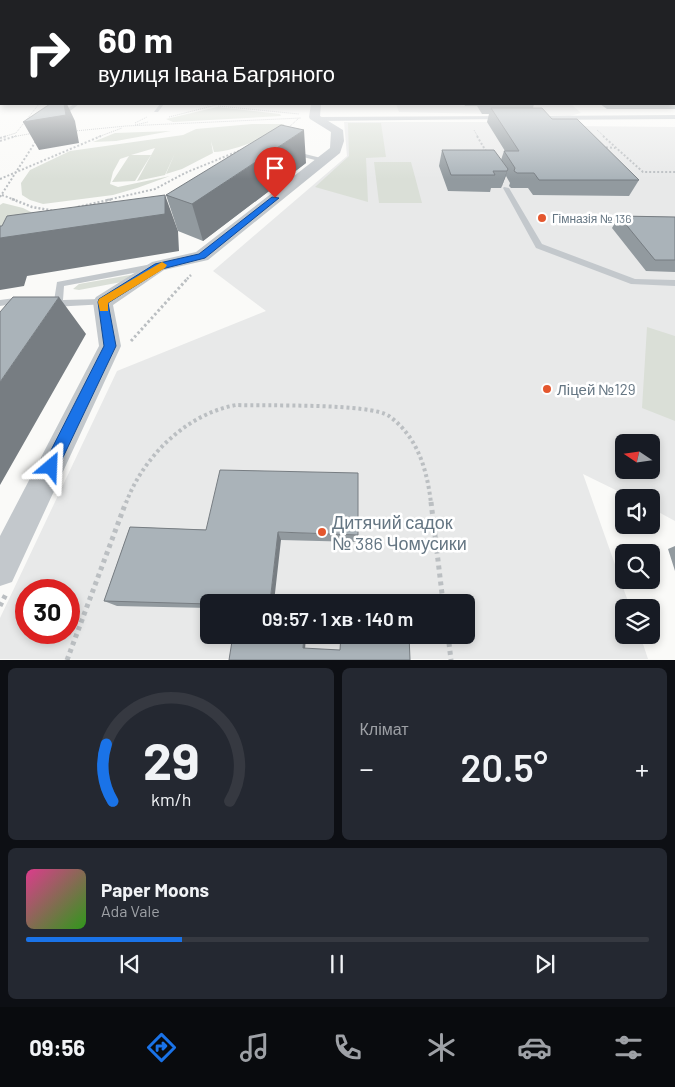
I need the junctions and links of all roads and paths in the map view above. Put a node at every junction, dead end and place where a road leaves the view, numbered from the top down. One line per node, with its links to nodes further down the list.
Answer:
1 (29, 117): 18 (path)
2 (49, 117): 17 (path)
3 (144, 117): 14 (path)
4 (281, 117): 14 (path)
5 (308, 117): 15 (path)
6 (314, 117): 24 (street)
7 (406, 117): 9 (lane)
8 (675, 117): 12 (lane)
9 (469, 118): 10 (lane); 23 (path)
10 (511, 118)
11 (530, 118): 12 (lane)
12 (583, 118): 20 (path)
13 (152, 121): 14 (path)
14 (126, 126): 16 (path); 26 (path)
15 (285, 131)
16 (68, 132)
17 (42, 133): 18 (path); 26 (path)
18 (0, 139)
19 (596, 141): 20 (path)
20 (616, 148): 25 (path)
21 (246, 149): 30 (path)
22 (285, 153): 24 (lane)
23 (487, 153)
24 (323, 160): 32 (street)
25 (675, 172)
26 (15, 173): 27 (path); 29 (path)
27 (0, 179)
28 (506, 188): 34 (lane)
29 (1, 196): 31 (path)
30 (75, 207)
31 (56, 211)
32 (158, 266): 35 (street); 37 (lane)
33 (194, 272): 38 (path)
34 (675, 284)
35 (103, 302): 37 (lane); 39 (street)
36 (0, 303): 37 (lane)
37 (58, 303)
38 (140, 331): 39 (path); 39 (path)
39 (118, 337): 40 (street)
40 (4, 579): 42 (path)
41 (443, 594): 44 (path)
42 (0, 606)
43 (449, 644): 45 (path)
44 (67, 660)
45 (451, 660)

